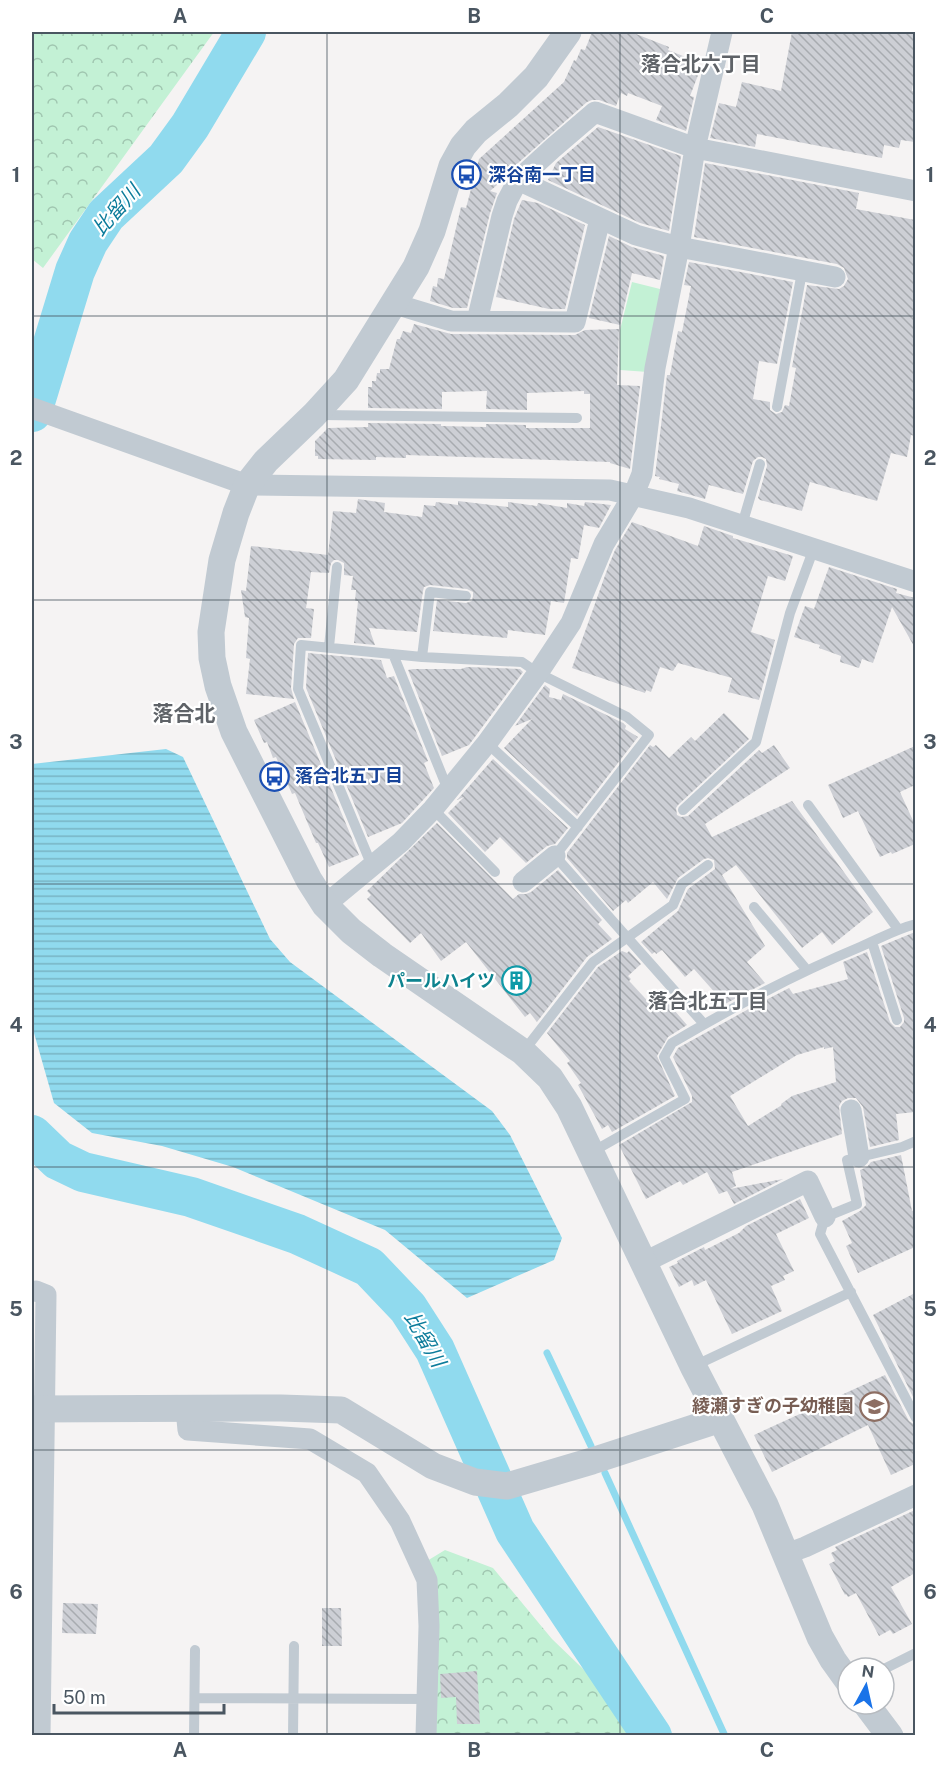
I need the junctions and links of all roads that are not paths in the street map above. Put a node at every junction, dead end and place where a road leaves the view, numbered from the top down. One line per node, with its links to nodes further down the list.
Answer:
1 (568, 32): 10 (street)
2 (722, 32): 3 (street)
3 (695, 148): 4 (street); 5 (street); 7 (street)
4 (518, 180): 6 (street); 11 (street)
5 (915, 191)
6 (600, 219): 7 (street); 11 (street)
7 (679, 247): 8 (street); 18 (street)
8 (802, 272): 9 (street); 12 (lane)
9 (835, 277)
10 (395, 304): 11 (street); 14 (street)
11 (477, 321)
12 (777, 407)
13 (36, 409): 17 (street)
14 (314, 415): 15 (lane); 17 (street)
15 (577, 418)
16 (760, 464): 19 (lane)
17 (247, 485): 18 (street); 39 (street)
18 (634, 494): 19 (street); 27 (street)
19 (742, 525): 20 (street)
20 (814, 548): 22 (street); 32 (lane)
21 (337, 567): 24 (lane)
22 (915, 582)
23 (466, 596): 26 (lane)
24 (329, 648): 25 (lane); 36 (lane)
25 (393, 654): 26 (lane); 29 (lane)
26 (422, 657): 27 (lane)
27 (538, 673): 28 (street); 33 (lane)
28 (488, 742): 29 (street); 33 (lane)
29 (448, 790): 31 (street)
30 (808, 806): 42 (lane)
31 (434, 809): 36 (street); 37 (lane)
32 (683, 810)
33 (578, 827): 34 (lane)
34 (555, 856): 38 (street); 43 (lane)
35 (708, 865): 43 (lane)
36 (372, 866): 39 (street)
37 (495, 872)
38 (524, 882)
39 (325, 904): 48 (street)
40 (754, 907): 45 (lane)
41 (915, 924): 42 (lane)
42 (898, 929): 44 (lane)
43 (627, 938): 47 (lane); 48 (lane)
44 (872, 942): 45 (lane); 46 (lane)
45 (806, 969): 47 (lane)
46 (897, 1020)
47 (704, 1024): 51 (lane)
48 (523, 1052): 51 (street)
49 (851, 1110): 52 (street)
50 (915, 1141): 52 (lane)
51 (592, 1153): 54 (street)
52 (859, 1157): 53 (lane)
53 (825, 1217): 54 (street); 56 (lane)
54 (643, 1263): 57 (street)
55 (34, 1290): 58 (street)
56 (851, 1292): 57 (lane); 60 (lane)
57 (693, 1366): 61 (street)
58 (38, 1409): 59 (street); 64 (street)
59 (186, 1409): 61 (street); 72 (street)
60 (915, 1418)
61 (721, 1419): 63 (street)
62 (915, 1494): 63 (street)
63 (786, 1554): 69 (street)
64 (36, 1610): 74 (street)
65 (294, 1646): 71 (lane)
66 (195, 1650): 70 (lane)
67 (915, 1653): 68 (lane)
68 (896, 1663)
69 (836, 1665)
70 (195, 1698): 71 (lane); 75 (lane)
71 (293, 1698): 72 (lane); 76 (lane)
72 (426, 1699): 77 (street)
73 (875, 1716): 78 (street)
74 (40, 1736)
75 (194, 1736)
76 (293, 1736)
77 (426, 1736)
78 (890, 1736)

